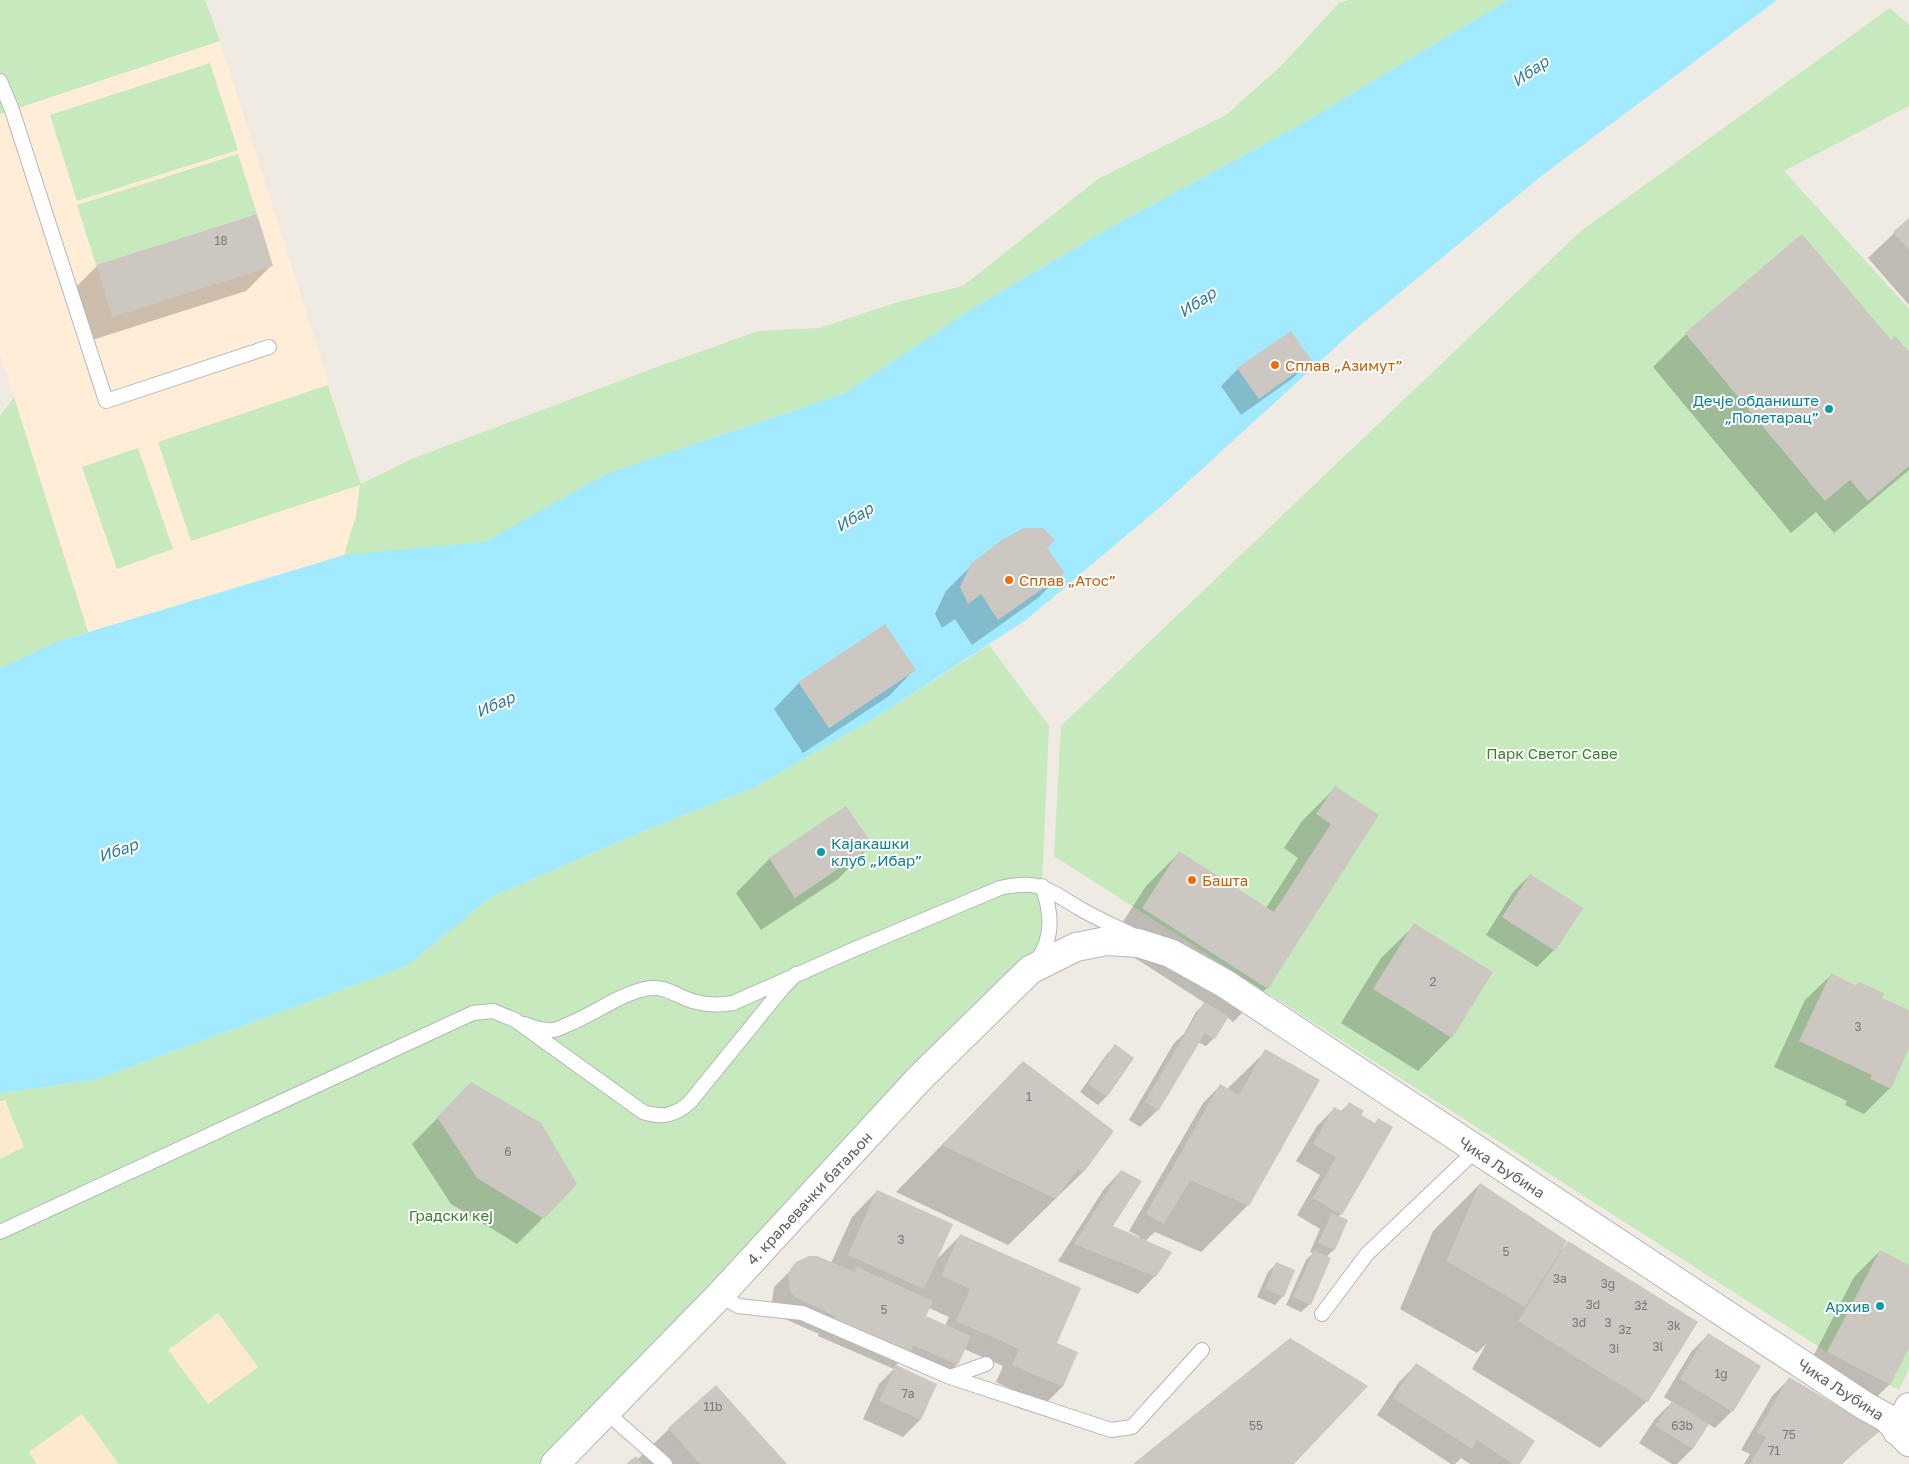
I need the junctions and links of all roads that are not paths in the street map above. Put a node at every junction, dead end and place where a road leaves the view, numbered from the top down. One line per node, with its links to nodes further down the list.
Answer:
1 (0, 81): 2 (lane)
2 (269, 347)
3 (1042, 886): 5 (lane); 6 (lane); 7 (lane)
4 (1076, 947): 5 (street, Чика Љубина); 6 (street, 4. краљевачки батаљон)
5 (1170, 953): 9 (street, Чика Љубина)
6 (1030, 970): 11 (street, 4. краљевачки батаљон)
7 (796, 974): 8 (lane); 8 (lane)
8 (515, 1020): 10 (lane)
9 (1476, 1150): 12 (lane); 17 (street, Чика Љубина)
10 (0, 1232)
11 (720, 1295): 15 (lane); 16 (street, 4. краљевачки батаљон)
12 (1322, 1314)
13 (1202, 1350): 15 (lane)
14 (986, 1364): 15 (lane)
15 (950, 1377)
16 (606, 1412): 19 (street, 4. краљевачки батаљон); 20 (lane)
17 (1905, 1426)
18 (1909, 1458): 21 (street)
19 (554, 1464)
20 (665, 1464)
21 (1902, 1464)

